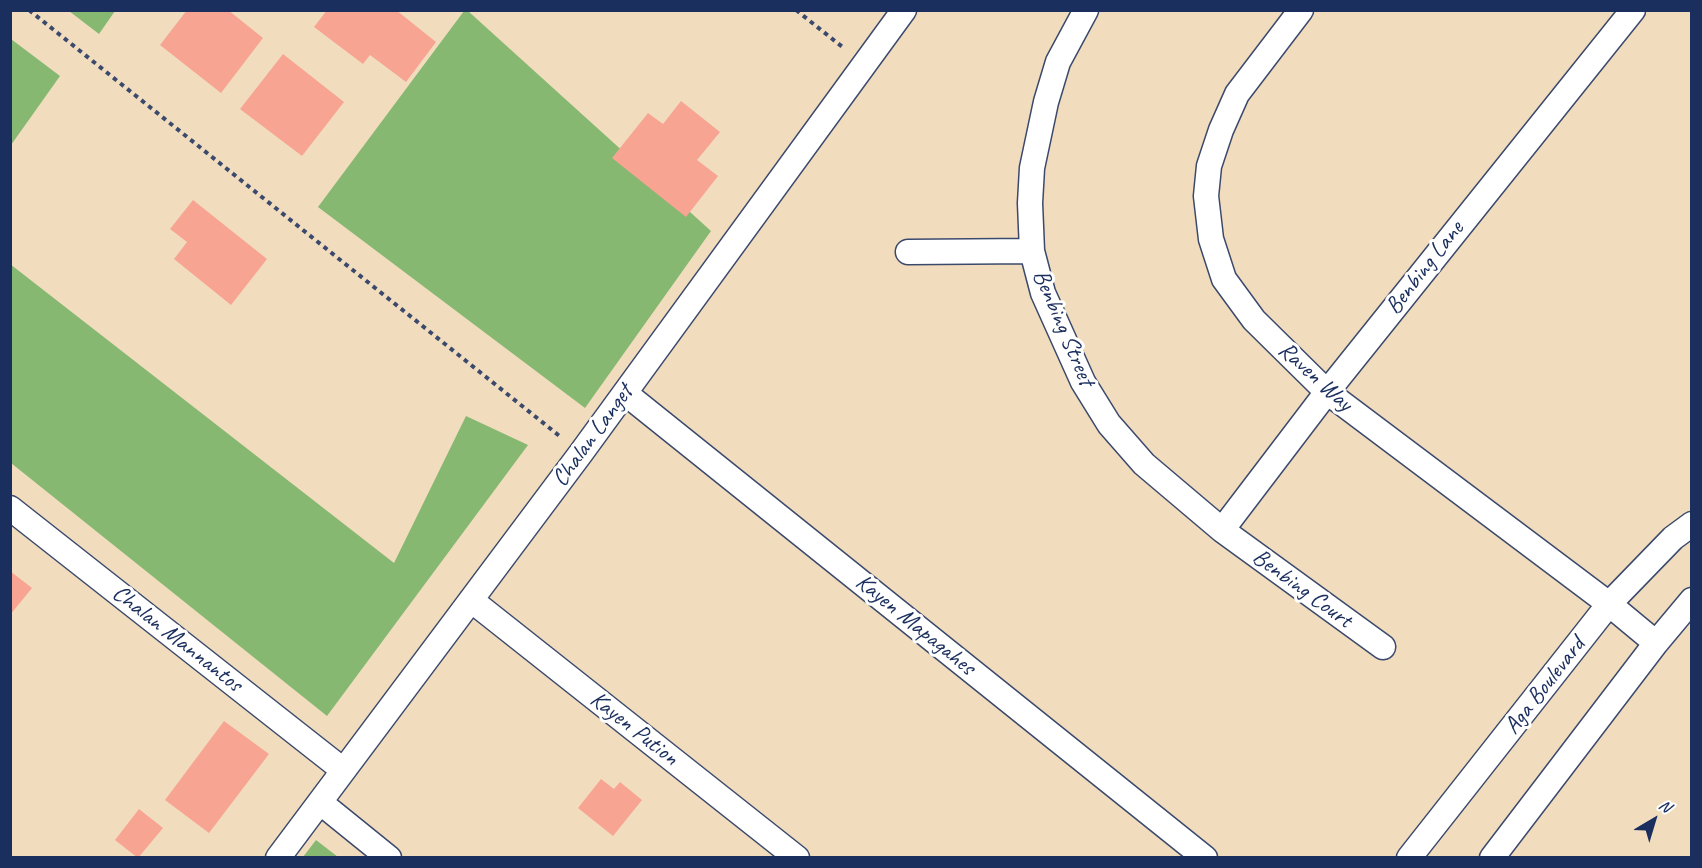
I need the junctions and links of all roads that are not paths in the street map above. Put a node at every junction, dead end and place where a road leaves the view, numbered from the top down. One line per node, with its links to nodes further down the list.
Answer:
1 (904, 10): 8 (street, Chalan Langet)
2 (1086, 10): 5 (street, Benbing Street)
3 (1301, 10): 7 (street, Raven Way)
4 (1633, 10): 7 (street, Benbing Lane)
5 (1032, 250): 6 (street); 11 (street, Benbing Street)
6 (908, 252)
7 (1327, 392): 11 (street, Benbing Lane); 14 (street, Raven Way)
8 (625, 393): 12 (street, Chalan Langet); 22 (street, Kayen Mapagahes)
9 (10, 508): 17 (street, Chalan Mannantos)
10 (1692, 524): 14 (street, Aga Boulevard)
11 (1222, 530): 16 (street, Benbing Court)
12 (471, 600): 17 (street, Chalan Langet); 21 (street, Kayen Pution)
13 (1692, 600): 15 (street)
14 (1609, 604): 15 (street, Raven Way); 23 (street, Aga Boulevard)
15 (1656, 643): 24 (street)
16 (1383, 647)
17 (344, 770): 18 (street, Chalan Langet)
18 (321, 803): 19 (street, Chalan Langet); 20 (street)
19 (278, 858)
20 (389, 858)
21 (797, 858)
22 (1205, 858)
23 (1409, 858)
24 (1492, 858)

